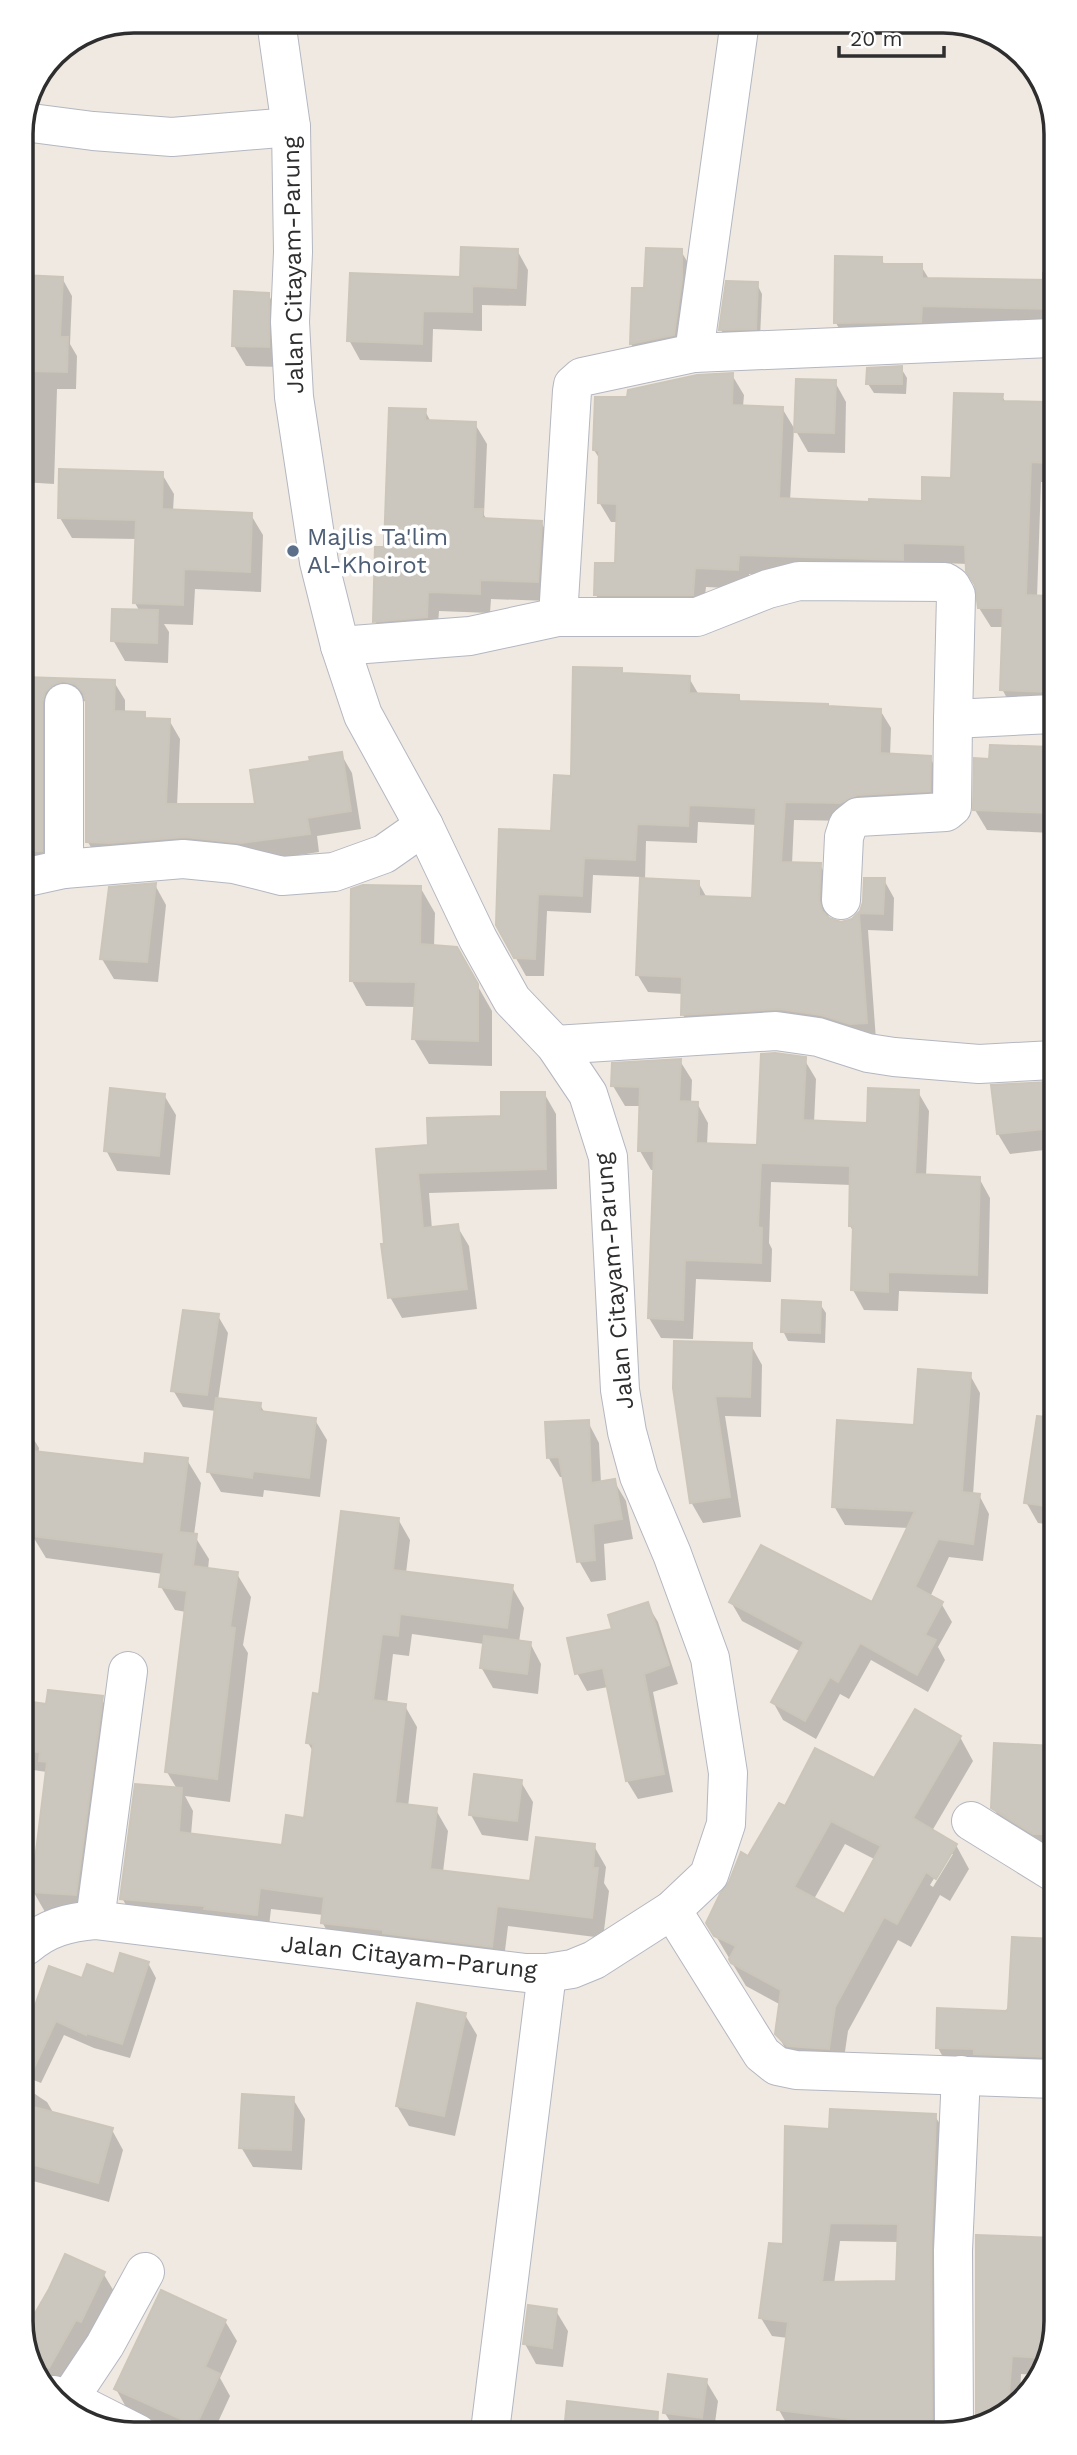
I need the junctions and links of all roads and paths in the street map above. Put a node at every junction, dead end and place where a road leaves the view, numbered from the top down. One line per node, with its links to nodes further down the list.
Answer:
1 (278, 33): 4 (street, Jalan Citayam-Parung)
2 (738, 33): 6 (street)
3 (34, 123): 4 (street)
4 (290, 127): 8 (street, Jalan Citayam-Parung)
5 (1044, 338): 6 (street)
6 (694, 353): 7 (street)
7 (558, 617): 8 (street); 11 (street)
8 (340, 646): 12 (street, Jalan Citayam-Parung)
9 (64, 703): 13 (street)
10 (1044, 714): 11 (street)
11 (953, 719): 15 (street)
12 (424, 827): 13 (street); 16 (street, Jalan Citayam-Parung)
13 (64, 869): 14 (street)
14 (33, 876)
15 (841, 900)
16 (555, 1045): 17 (street); 21 (street, Jalan Citayam-Parung)
17 (1044, 1060)
18 (128, 1671): 22 (street)
19 (971, 1821): 20 (street)
20 (1044, 1866)
21 (672, 1910): 24 (street, Jalan Citayam-Parung); 25 (street)
22 (95, 1920): 23 (street, Jalan Citayam-Parung); 24 (street, Jalan Citayam-Parung)
23 (33, 1938)
24 (547, 1973): 32 (street)
25 (961, 2076): 26 (street); 31 (street)
26 (1044, 2079)
27 (145, 2272): 28 (street)
28 (65, 2394)
29 (82, 2407): 30 (street)
30 (99, 2415)
31 (954, 2421)
32 (491, 2422)

